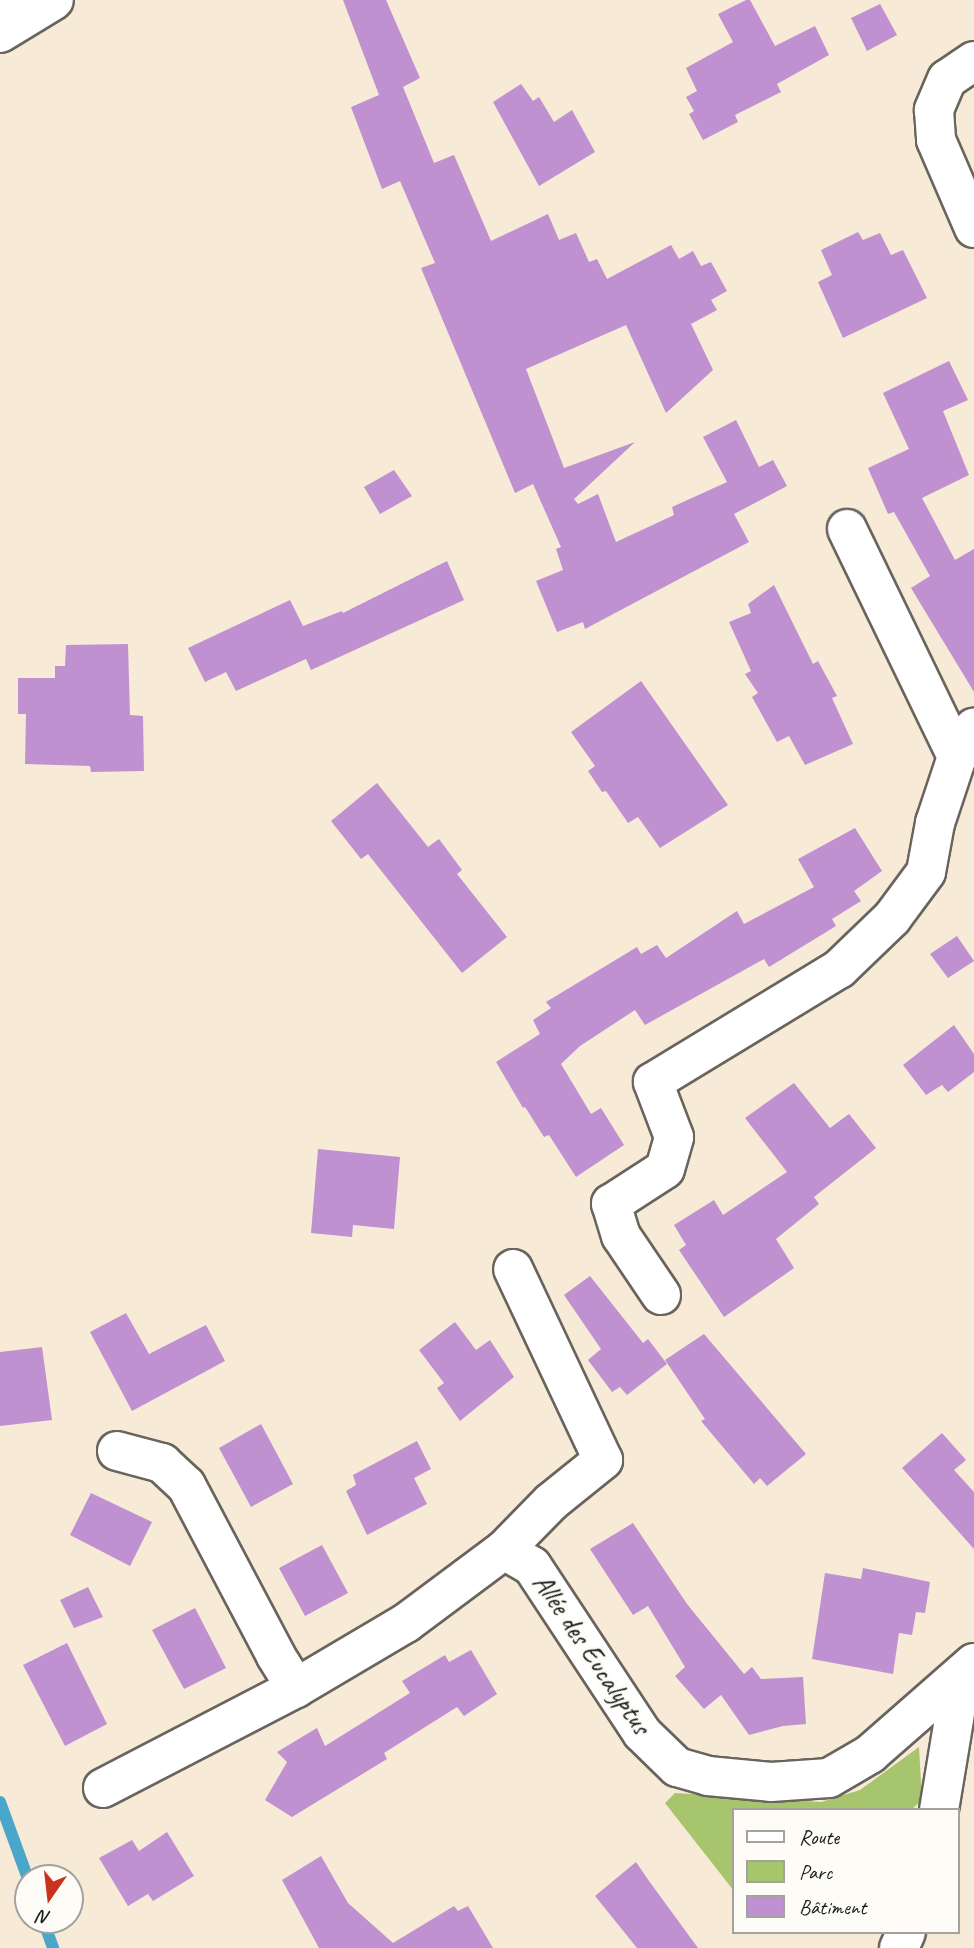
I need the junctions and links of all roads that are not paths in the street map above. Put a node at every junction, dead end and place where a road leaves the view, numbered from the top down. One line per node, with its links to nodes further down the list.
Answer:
1 (54, 0): 2 (street)
2 (0, 33)
3 (974, 61): 4 (street)
4 (974, 228)
5 (848, 529): 6 (street)
6 (966, 743): 8 (street)
7 (513, 1269): 10 (street)
8 (662, 1295)
9 (117, 1451): 12 (street)
10 (504, 1550): 11 (street, Allée des Eucalyptus); 12 (street)
11 (974, 1666): 14 (street)
12 (296, 1688): 13 (street)
13 (103, 1788)
14 (939, 1808)

